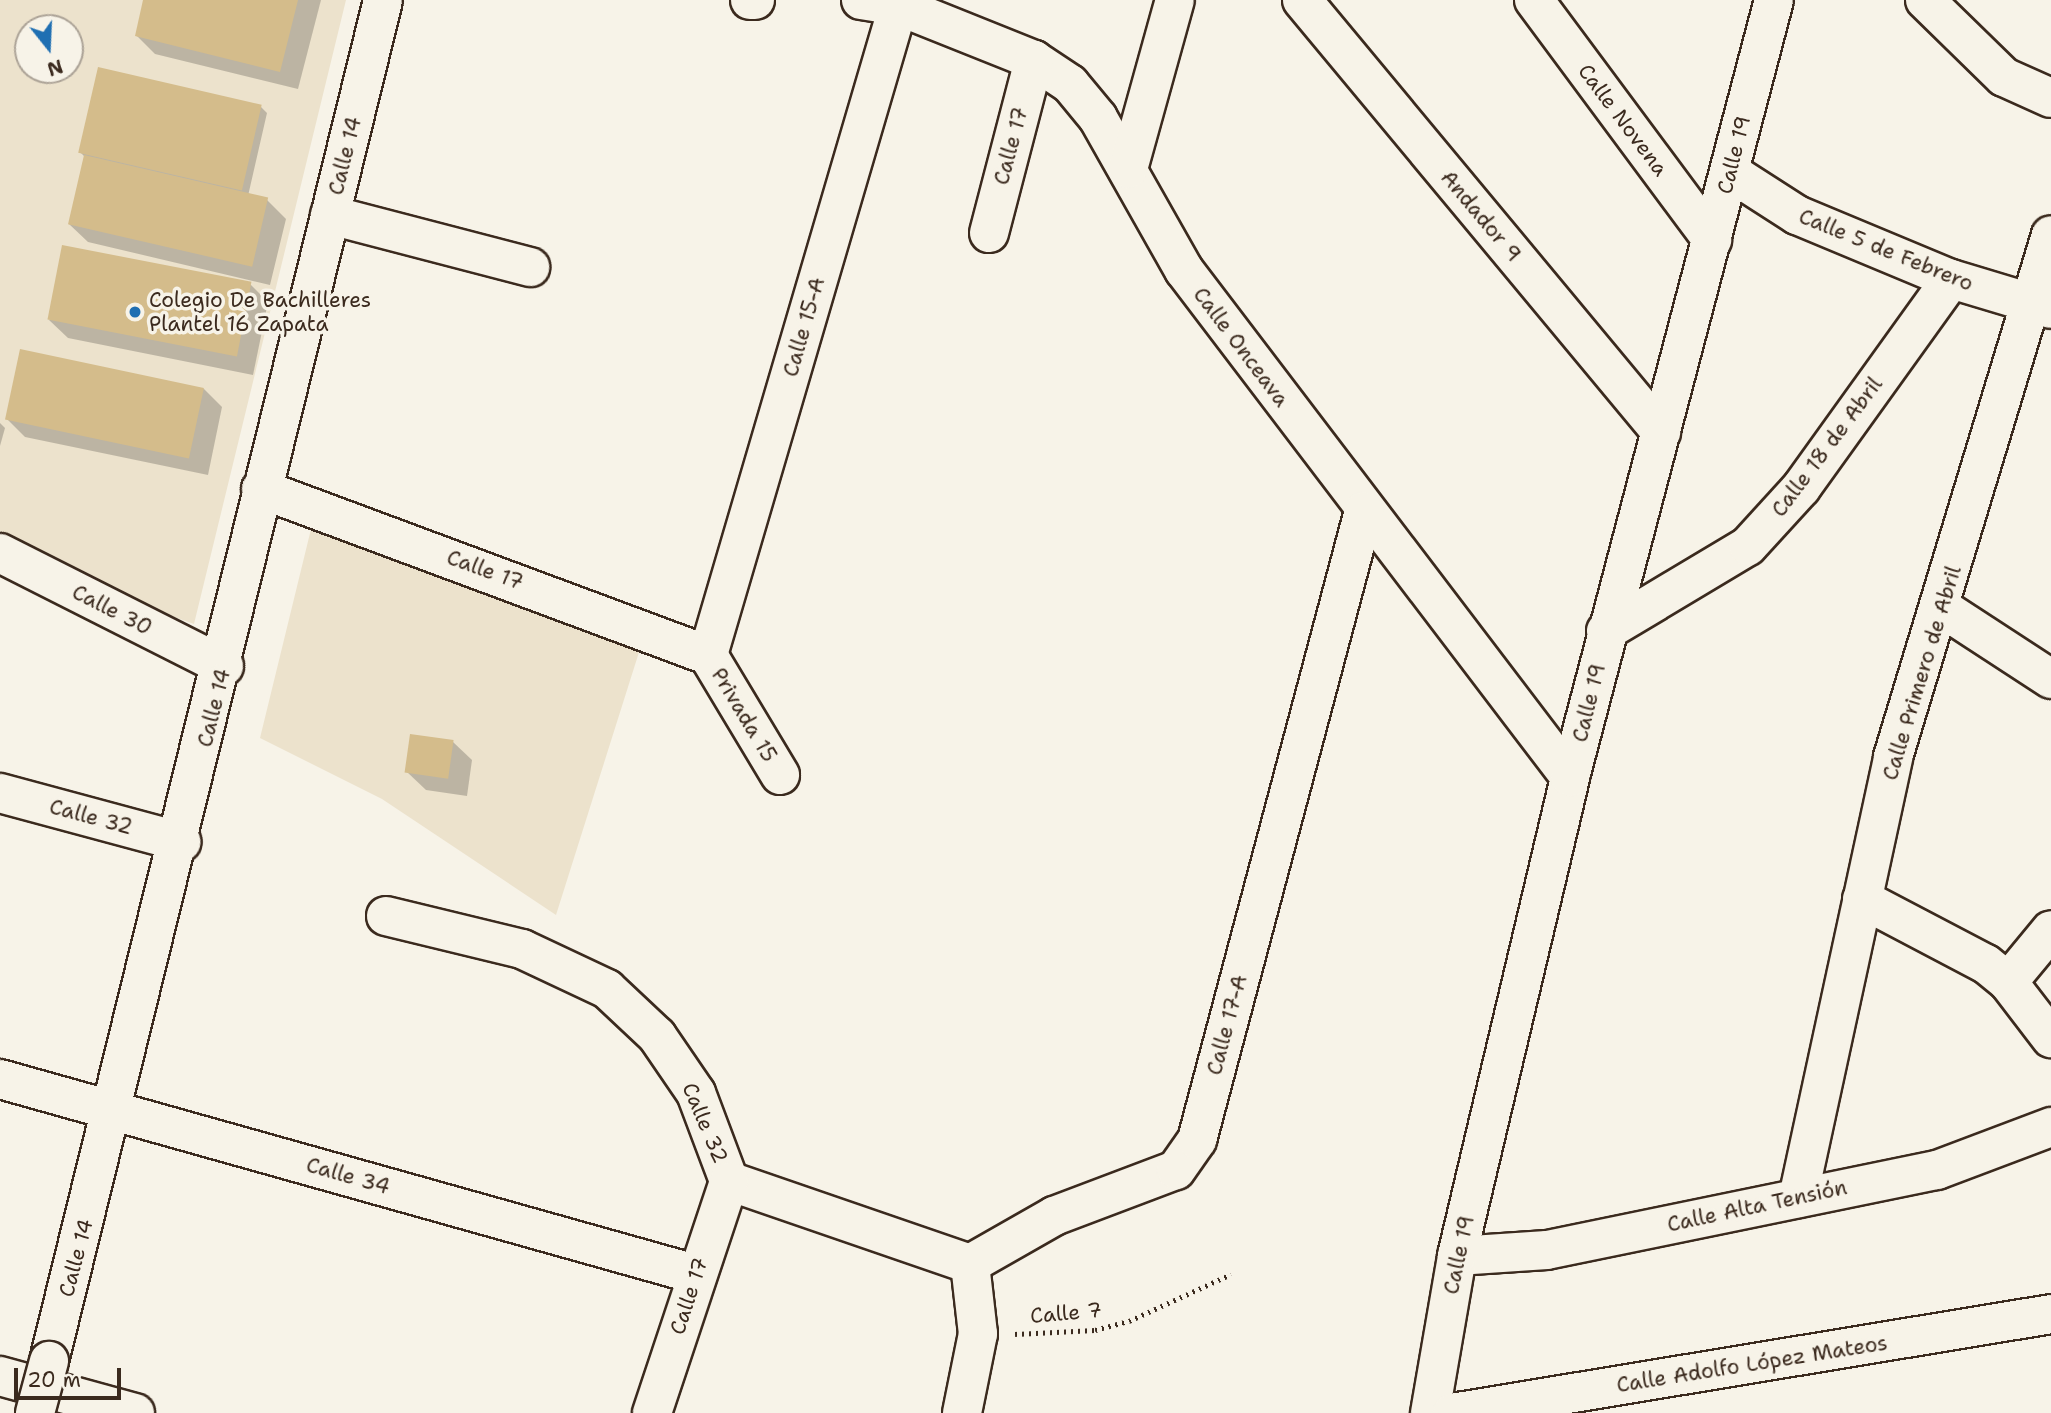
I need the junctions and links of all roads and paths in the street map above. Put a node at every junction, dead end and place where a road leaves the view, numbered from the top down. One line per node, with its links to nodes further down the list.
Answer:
1 (383, 0): 15 (street, Calle 14)
2 (750, 0): 3 (street)
3 (755, 0)
4 (862, 0): 10 (street, Calle Onceava)
5 (1175, 0): 13 (street)
6 (1302, 0): 22 (street, Andador 9)
7 (1534, 0): 18 (street, Calle Novena)
8 (1774, 0): 14 (street, Calle 19)
9 (1925, 0): 12 (street)
10 (900, 3): 11 (street, Calle Onceava); 28 (street, Calle 15-A)
11 (1034, 60): 13 (street, Calle Onceava); 16 (street, Calle 17)
12 (2051, 98)
13 (1128, 169): 24 (street, Calle Onceava)
14 (1730, 172): 18 (street, Calle 19); 20 (street, Calle 5 de Febrero)
15 (330, 215): 19 (street); 23 (street, Calle 14)
16 (989, 233)
17 (2051, 235): 21 (street, Calle Primero de Abril)
18 (1712, 240): 22 (street, Calle 19)
19 (530, 267)
20 (1951, 279): 21 (street, Calle 5 de Febrero); 27 (street, Calle 18 de Abril)
21 (2041, 307): 26 (street, Calle Primero de Abril)
22 (1661, 432): 27 (street, Calle 19)
23 (261, 489): 28 (street, Calle 17); 29 (street, Calle 14)
24 (1364, 511): 32 (street, Calle Onceava); 46 (street, Calle 17-A)
25 (0, 553): 29 (street, Calle 30)
26 (1942, 608): 30 (street); 35 (street, Calle Primero de Abril)
27 (1606, 631): 32 (street, Calle 19)
28 (708, 655): 31 (street, Privada 15)
29 (224, 666): 34 (street, Calle 14)
30 (2051, 679)
31 (780, 775)
32 (1570, 777): 45 (street, Calle 19)
33 (0, 793): 34 (street, Calle 32)
34 (181, 842): 41 (street, Calle 14)
35 (1862, 899): 38 (street); 44 (street, Calle Primero de Abril)
36 (386, 916): 43 (street, Calle 32)
37 (2051, 930): 38 (street)
38 (2008, 982): 39 (street)
39 (2051, 1038)
40 (0, 1079): 41 (street, Calle 34)
41 (115, 1110): 47 (street, Calle 34); 52 (street, Calle 14, bridge)
42 (2051, 1127): 44 (street, Calle Alta Tensión)
43 (729, 1181): 46 (street, Calle 32); 47 (street, Calle 17)
44 (1798, 1198): 45 (street, Calle Alta Tensión)
45 (1457, 1256): 56 (street, Calle 19)
46 (970, 1264): 50 (street)
47 (695, 1274): 54 (street, Calle 17)
48 (1231, 1275): 50 (path, Calle 7)
49 (2051, 1314): 57 (street, Calle Adolfo López Mateos)
50 (978, 1334): 55 (street)
51 (0, 1376): 53 (street)
52 (34, 1413)
53 (135, 1413)
54 (652, 1413)
55 (962, 1413)
56 (1430, 1413)
57 (1452, 1413)

